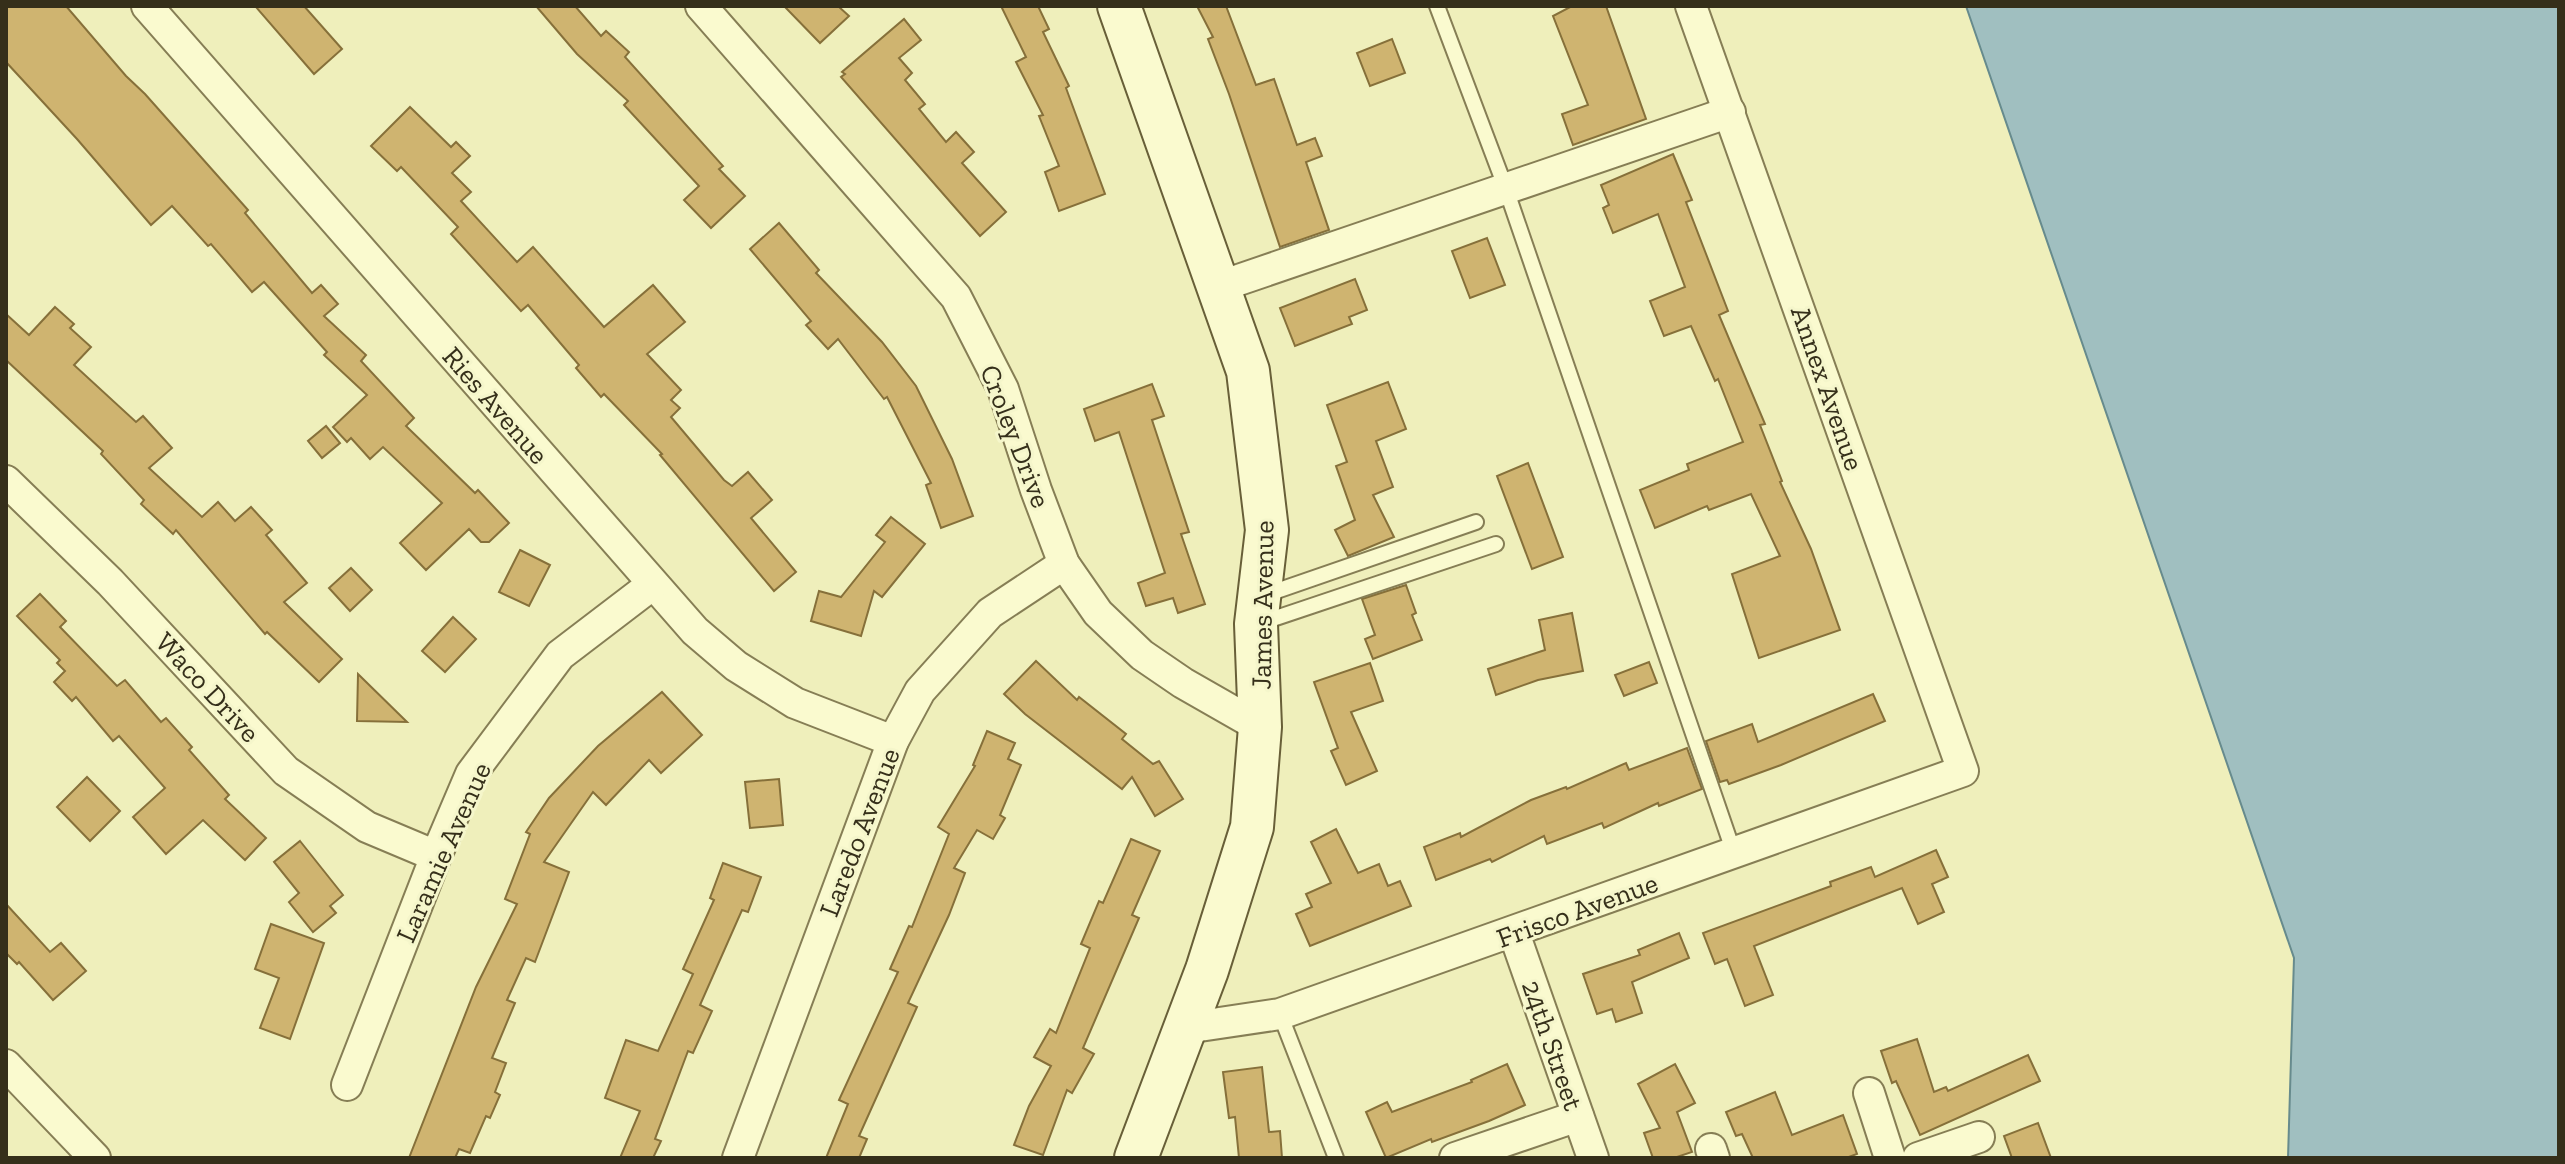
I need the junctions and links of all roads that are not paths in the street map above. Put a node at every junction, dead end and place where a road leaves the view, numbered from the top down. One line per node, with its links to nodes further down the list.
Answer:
1 (147, 6): 13 (street, Ries Avenue)
2 (701, 6): 12 (street, Croley Drive)
3 (1119, 6): 8 (street, James Avenue)
4 (1437, 6): 7 (lane)
5 (1691, 6): 6 (street, Annex Avenue)
6 (1730, 112): 7 (street); 17 (street, Annex Avenue)
7 (1506, 189): 8 (street); 18 (lane)
8 (1218, 287): 14 (street, James Avenue)
9 (6, 481): 19 (street, Waco Drive)
10 (1476, 522): 14 (lane)
11 (1496, 544): 14 (lane)
12 (1064, 564): 15 (street, Croley Drive); 16 (street, Laredo Avenue)
13 (653, 584): 16 (street, Ries Avenue); 19 (street, Laramie Avenue)
14 (1258, 610): 15 (street, James Avenue)
15 (1260, 727): 22 (street, James Avenue)
16 (893, 741): 29 (street, Laredo Avenue)
17 (1963, 771): 18 (street, Frisco Avenue)
18 (1734, 853): 20 (street, Frisco Avenue)
19 (436, 856): 24 (street, Laramie Avenue)
20 (1514, 933): 21 (street, Frisco Avenue); 26 (street, 24th Street)
21 (1280, 1014): 22 (street, Frisco Avenue); 31 (lane)
22 (1186, 1028): 30 (street, James Avenue)
23 (6, 1065): 28 (street)
24 (347, 1085)
25 (1869, 1093): 34 (street)
26 (1578, 1116): 32 (street); 33 (street, 24th Street)
27 (1979, 1137): 35 (street)
28 (95, 1158)
29 (738, 1158)
30 (1136, 1158)
31 (1336, 1158)
32 (1455, 1158)
33 (1593, 1158)
34 (1890, 1158)
35 (1918, 1158)

